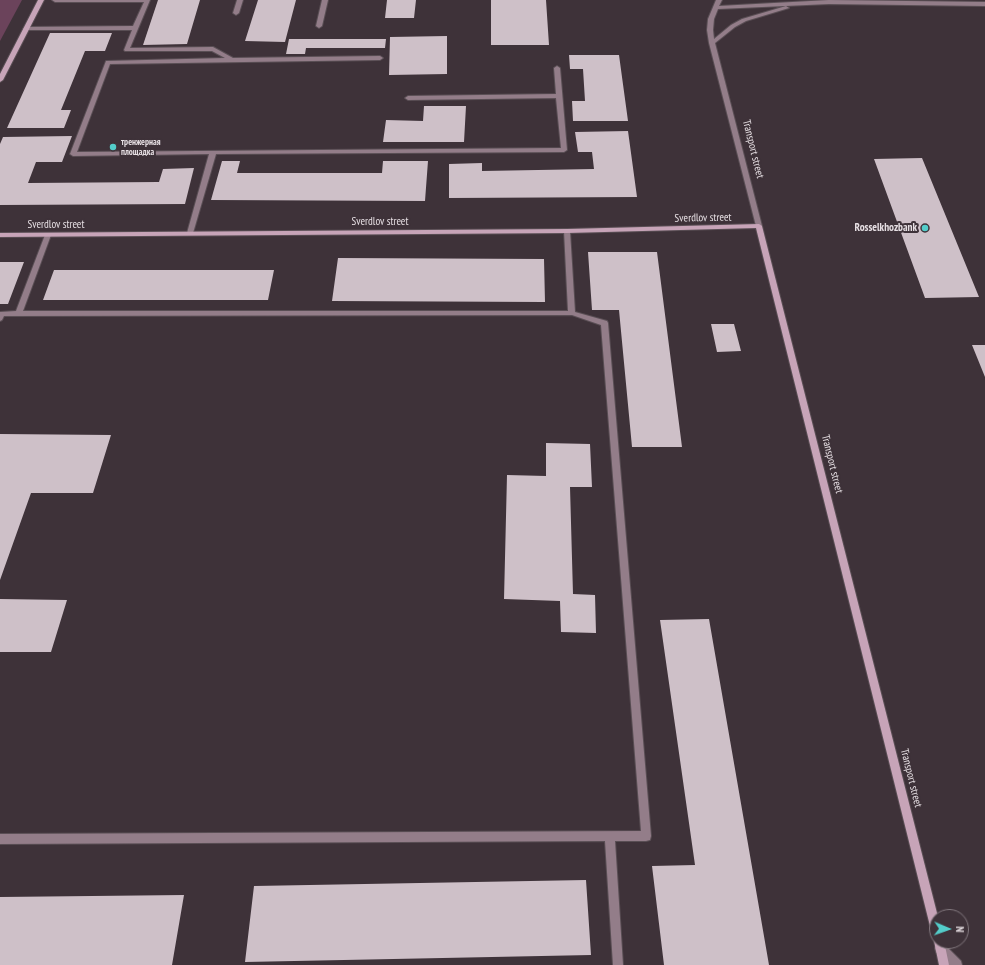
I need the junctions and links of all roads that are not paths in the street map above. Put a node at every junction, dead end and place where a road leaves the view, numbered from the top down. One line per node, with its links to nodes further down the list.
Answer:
1 (41, 0): 13 (street)
2 (55, 0): 3 (street)
3 (147, 0): 12 (street)
4 (240, 0): 10 (street)
5 (325, 0): 11 (street)
6 (719, 0): 9 (street, Transport street)
7 (815, 1): 8 (street); 9 (street); 14 (street)
8 (985, 4)
9 (715, 8): 14 (street, Transport street)
10 (236, 13)
11 (319, 26)
12 (135, 28): 13 (street); 16 (street)
13 (26, 29): 18 (street)
14 (712, 43): 22 (street, Transport street)
15 (380, 58): 16 (street)
16 (232, 60): 21 (street)
17 (557, 68): 19 (street)
18 (0, 80)
19 (559, 96): 20 (street); 21 (street)
20 (408, 98)
21 (213, 152): 24 (street)
22 (759, 226): 23 (street, Sverdlov street); 32 (street, Transport street)
23 (567, 231): 24 (street, Sverdlov street); 27 (street)
24 (190, 233): 26 (street, Sverdlov street)
25 (0, 235): 26 (street, Sverdlov street)
26 (48, 235): 28 (street)
27 (572, 313): 28 (street); 30 (street)
28 (19, 314): 29 (street)
29 (0, 318)
30 (610, 836): 31 (street); 35 (street)
31 (0, 839)
32 (931, 909)
33 (941, 949): 36 (street)
34 (943, 949): 37 (street)
35 (618, 965)
36 (944, 965)
37 (957, 965)

